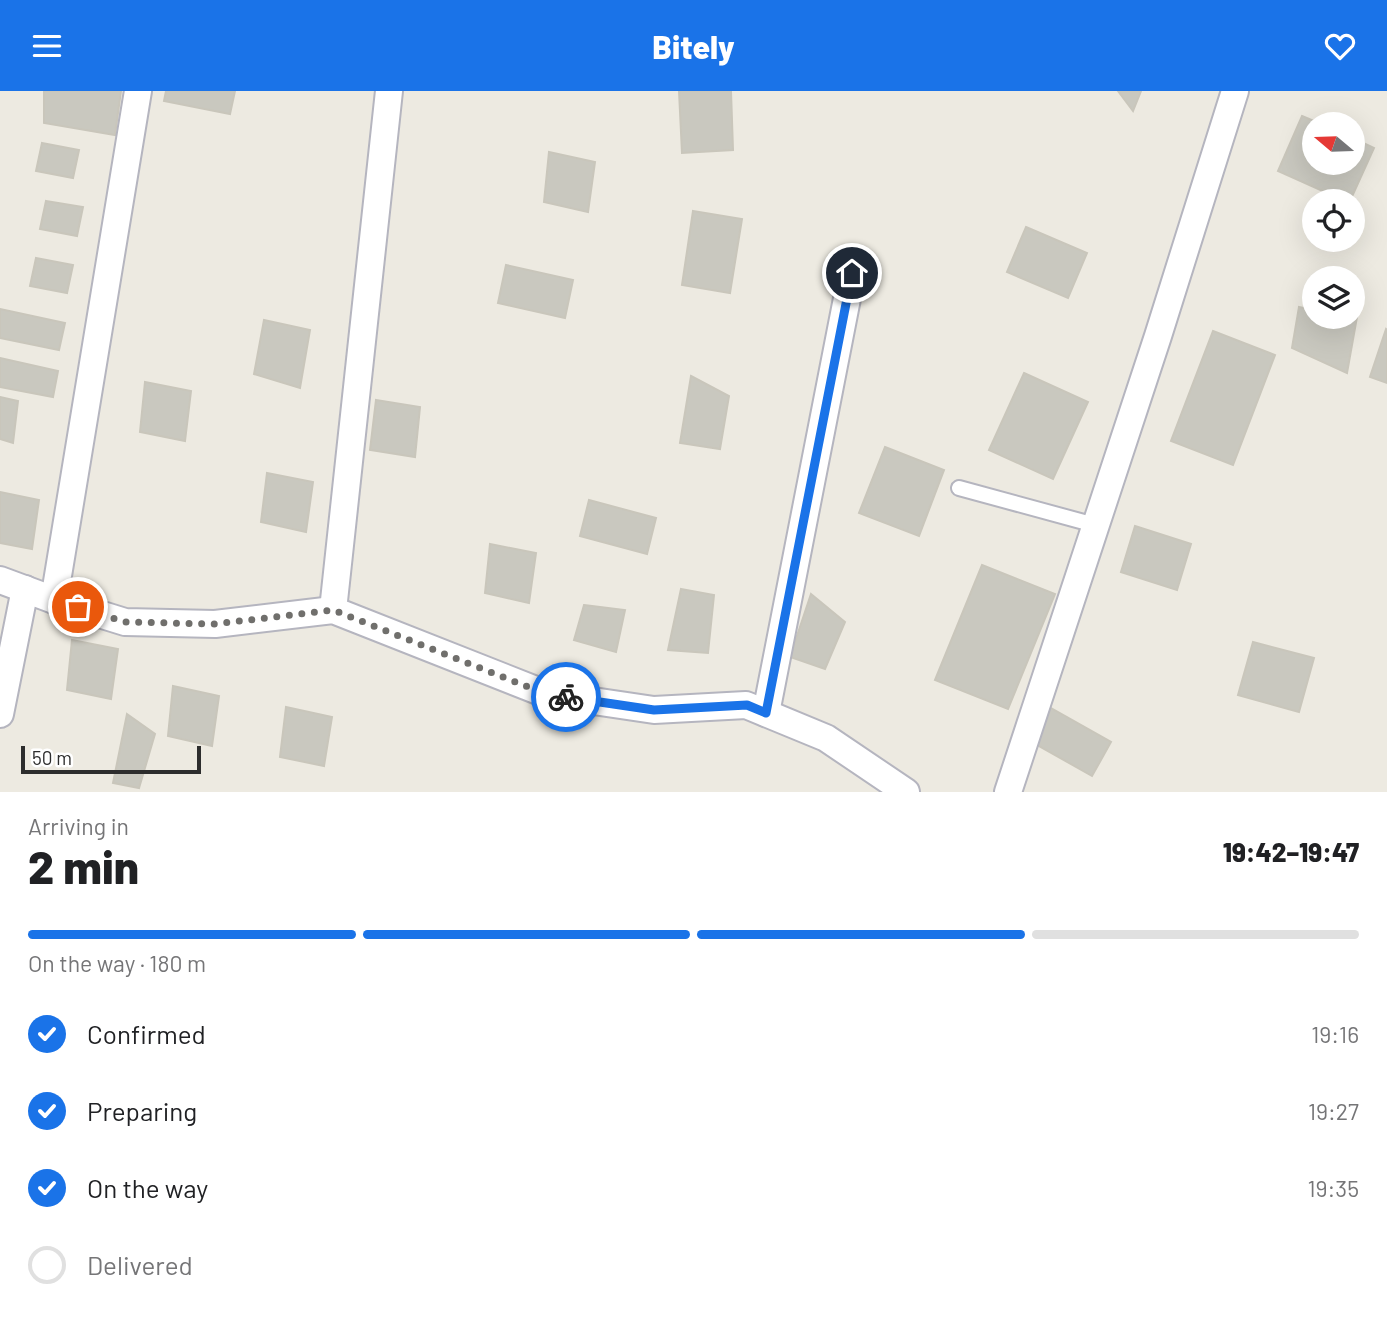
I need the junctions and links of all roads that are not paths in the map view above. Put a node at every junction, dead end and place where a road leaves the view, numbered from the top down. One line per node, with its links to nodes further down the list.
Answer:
1 (138, 91): 9 (street)
2 (389, 91): 10 (street)
3 (1235, 91): 6 (street)
4 (852, 273): 11 (street)
5 (959, 488): 6 (lane)
6 (1095, 526): 14 (street)
7 (0, 580): 8 (street)
8 (25, 589): 9 (street); 12 (street)
9 (54, 600): 10 (street)
10 (333, 610): 11 (street)
11 (766, 713): 13 (street)
12 (0, 714)
13 (906, 792)
14 (1008, 792)

